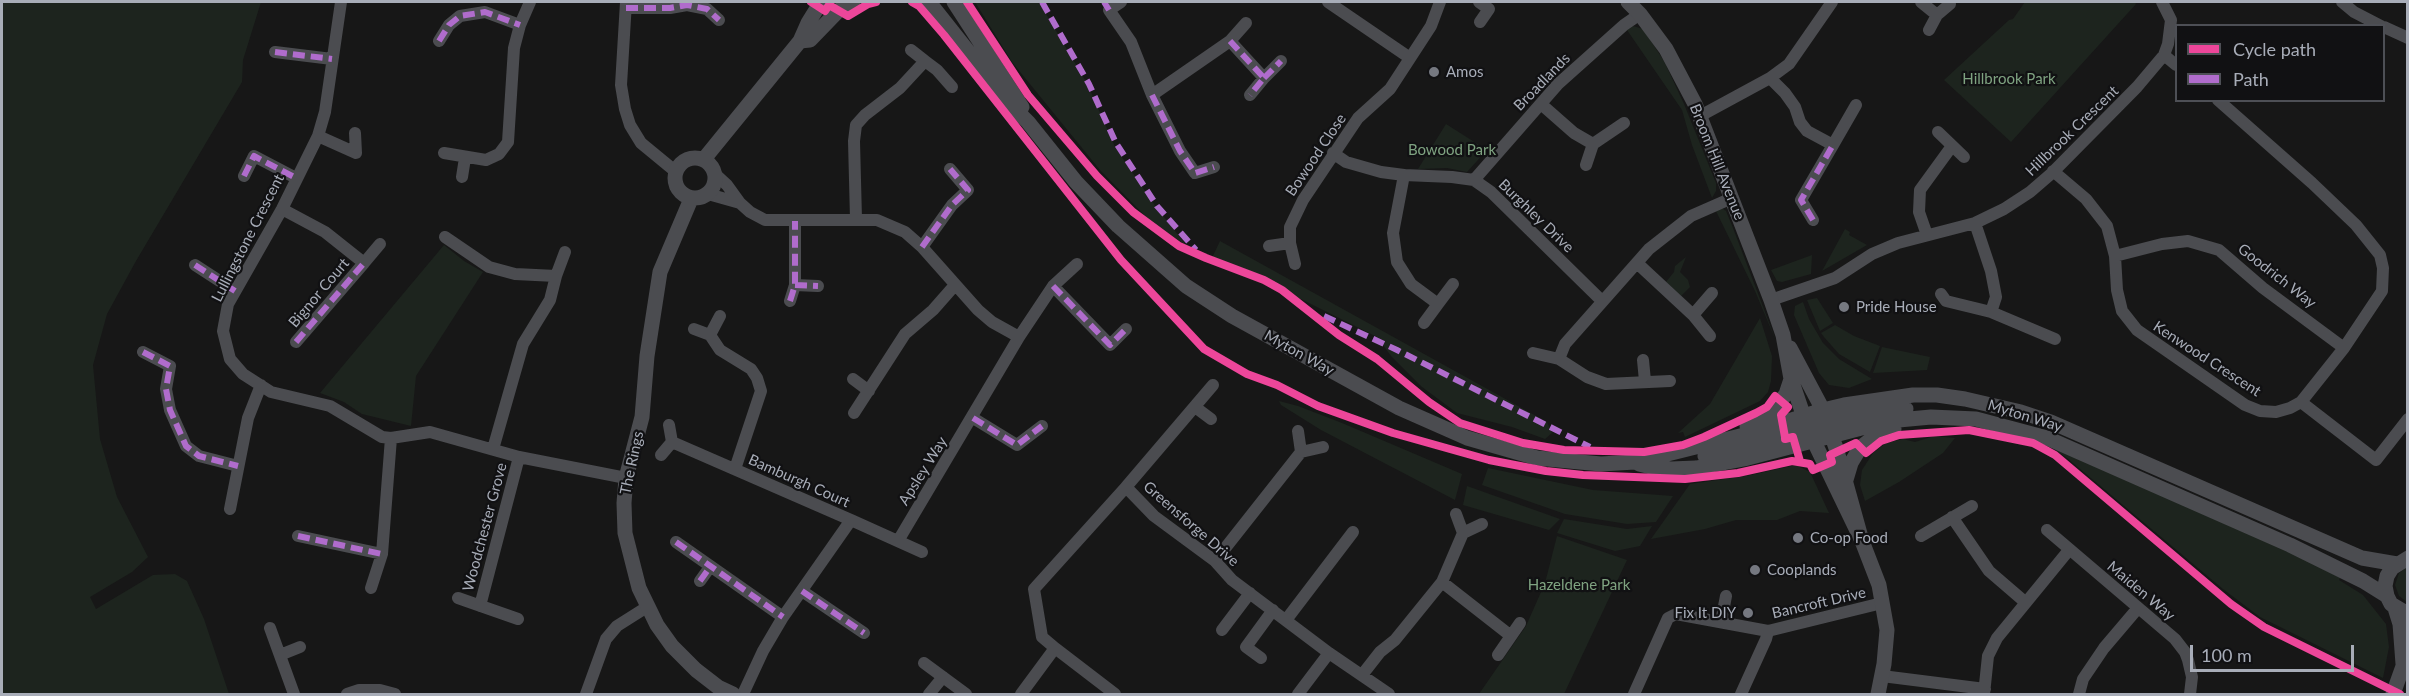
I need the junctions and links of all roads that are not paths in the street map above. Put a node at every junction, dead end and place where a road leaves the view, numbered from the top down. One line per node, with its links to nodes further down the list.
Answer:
1 (341, 2): 36 (street, Lullingstone Crescent)
2 (530, 2): 25 (street)
3 (821, 2): 30 (street)
4 (929, 2): 49 (street, Myton Way)
5 (954, 2): 49 (street, Myton Way)
6 (1121, 2): 18 (street)
7 (1328, 2): 35 (street)
8 (1440, 2): 35 (street, Bowood Close)
9 (1628, 2): 19 (street, Broom Hill Avenue)
10 (1921, 2): 20 (street)
11 (2162, 2): 34 (street, Hillbrook Crescent)
12 (2342, 2): 24 (street)
13 (846, 4): 30 (street)
14 (1488, 4): 23 (street)
15 (1826, 4): 41 (street)
16 (1950, 4): 20 (street)
17 (626, 5): 21 (street); 67 (street)
18 (1106, 6): 43 (street)
19 (1640, 14): 46 (street, Broadlands); 48 (street, Broom Hill Avenue)
20 (1937, 15): 27 (street)
21 (719, 20)
22 (1246, 22): 31 (street)
23 (1479, 22)
24 (2378, 24)
25 (520, 25): 29 (street); 61 (street)
26 (2385, 27): 28 (street)
27 (1929, 30)
28 (2408, 38)
29 (439, 41)
30 (800, 41): 62 (street)
31 (1230, 41): 40 (street); 43 (street)
32 (275, 51): 36 (street)
33 (911, 51): 37 (street)
34 (2163, 55): 39 (street); 68 (street, Hillbrook Crescent)
35 (1410, 57): 59 (street, Bowood Close)
36 (332, 59): 53 (street, Lullingstone Crescent)
37 (925, 61): 42 (street); 80 (street)
38 (1281, 61): 40 (street)
39 (2175, 64)
40 (1264, 78): 44 (street)
41 (1770, 78): 48 (street); 55 (street)
42 (952, 87)
43 (1152, 95): 64 (street)
44 (1250, 95)
45 (2220, 102): 124 (street)
46 (1541, 104): 54 (street); 74 (street, Broadlands)
47 (1857, 105): 55 (street)
48 (1700, 116): 76 (street, Broom Hill Avenue)
49 (1028, 122): 156 (street, Myton Way)
50 (1624, 123): 54 (street)
51 (1938, 132): 56 (street)
52 (355, 134): 57 (street)
53 (318, 136): 57 (street); 73 (street, Lullingstone Crescent)
54 (1593, 144): 63 (street)
55 (1833, 145): 81 (street)
56 (1952, 146): 60 (street); 84 (street)
57 (356, 153): 65 (street)
58 (444, 153): 61 (street)
59 (1333, 153): 71 (street, Burghley Drive); 87 (street, Bowood Close)
60 (1964, 157)
61 (465, 158): 72 (street)
62 (704, 159): 67 (street); 69 (street)
63 (1586, 165)
64 (1214, 167)
65 (356, 168)
66 (950, 169): 90 (street)
67 (675, 171): 77 (street)
68 (2054, 171): 83 (street, Hillbrook Crescent); 93 (street, Kenwood Crescent)
69 (715, 174): 75 (street); 78 (street)
70 (244, 176): 73 (street)
71 (1404, 176): 74 (street, Burghley Drive); 111 (street)
72 (462, 177)
73 (296, 178): 79 (street, Lullingstone Crescent)
74 (1474, 180): 110 (street, Burghley Drive)
75 (708, 194): 77 (street); 78 (street)
76 (1732, 198): 94 (street); 108 (street, Broom Hill Avenue)
77 (691, 199): 159 (street, The Rings)
78 (740, 203): 82 (street)
79 (282, 209): 95 (street, Bignor Court); 105 (street, Lullingstone Crescent)
80 (856, 219): 82 (street); 90 (street)
81 (1813, 220)
82 (795, 221): 101 (street)
83 (1975, 223): 84 (street, Hillbrook Crescent); 112 (street)
84 (1928, 235): 108 (street, Hillbrook Crescent)
85 (445, 237): 91 (street)
86 (469, 237): 91 (street)
87 (1290, 243): 89 (street); 97 (street, Bowood Close)
88 (380, 244): 95 (street, Bignor Court)
89 (1269, 246)
90 (922, 247): 102 (street)
91 (460, 249): 99 (street)
92 (565, 252): 99 (street)
93 (2115, 256): 124 (street, Goodrich Way); 136 (street, Kenwood Crescent)
94 (1637, 262): 110 (street); 114 (street)
95 (364, 263): 123 (street, Bignor Court)
96 (1077, 264): 103 (street, Apsley Way)
97 (1295, 264)
98 (195, 265): 105 (street)
99 (556, 276): 151 (street)
100 (1453, 284): 111 (street)
101 (795, 285): 104 (street); 109 (street)
102 (955, 285): 121 (street); 135 (street)
103 (1053, 285): 117 (street); 121 (street, Apsley Way)
104 (818, 286)
105 (235, 291): 133 (street, Lullingstone Crescent)
106 (1712, 293): 114 (street)
107 (1941, 294): 112 (street)
108 (1772, 300): 119 (street, Broom Hill Avenue)
109 (790, 301)
110 (1602, 301): 127 (street)
111 (1438, 304): 115 (street)
112 (1991, 312): 122 (street)
113 (720, 315): 118 (street)
114 (1693, 315): 120 (street)
115 (1424, 323)
116 (694, 329): 118 (street, Bamburgh Court)
117 (1126, 329)
118 (710, 335): 158 (street, Bamburgh Court)
119 (1783, 335): 130 (street, Broom Hill Avenue); 145 (street, Broom Hill Avenue)
120 (1710, 336)
121 (1019, 337): 140 (street, Apsley Way)
122 (2055, 339)
123 (296, 342)
124 (2344, 348): 136 (street)
125 (143, 352): 157 (street)
126 (1533, 353): 127 (street)
127 (1559, 359): 131 (street)
128 (1643, 360): 131 (street)
129 (853, 379): 135 (street)
130 (1791, 379): 145 (street, Broom Hill Avenue); 149 (street)
131 (1645, 381): 132 (street)
132 (1670, 381)
133 (261, 385): 147 (street, Lullingstone Crescent); 157 (street)
134 (1213, 386): 137 (street)
135 (869, 391): 138 (street)
136 (2301, 402): 142 (street)
137 (1195, 406): 141 (street); 161 (street)
138 (855, 413)
139 (1947, 417): 145 (street, Myton Way); 160 (street); 192 (street, Myton Way)
140 (974, 418): 144 (street); 173 (street, Apsley Way)
141 (1211, 419)
142 (2408, 419)
143 (669, 425): 148 (street)
144 (1042, 426)
145 (1817, 427): 149 (street, Myton Way); 155 (street); 156 (street, Myton Way); 160 (street); 175 (street); 179 (street, Myton Way)
146 (1298, 431): 152 (street)
147 (391, 438): 151 (street, Lullingstone Crescent); 178 (street)
148 (672, 442): 153 (street); 158 (street, Bamburgh Court)
149 (1704, 446): 155 (street, Myton Way)
150 (1323, 447): 152 (street)
151 (494, 449): 154 (street, Lullingstone Crescent)
152 (1301, 452): 180 (street)
153 (661, 455)
154 (519, 457): 159 (street, Lullingstone Crescent); 191 (street, Woodchester Grove)
155 (1662, 457): 156 (street, Myton Way)
156 (1635, 462)
157 (238, 466): 163 (street)
158 (735, 469): 166 (street, Bamburgh Court)
159 (626, 478): 193 (street, The Rings)
160 (1845, 483): 175 (street)
161 (1126, 487): 180 (street, Greensforge Drive); 207 (street, Greensforge Drive)
162 (1972, 506): 165 (street)
163 (230, 509)
164 (1456, 514): 170 (street)
165 (1952, 518): 172 (street); 189 (street)
166 (851, 520): 173 (street); 185 (street)
167 (1482, 524): 170 (street)
168 (2047, 530): 176 (street, Maiden Way)
169 (1353, 532): 198 (street)
170 (1464, 533): 183 (street)
171 (298, 536): 178 (street)
172 (1921, 536)
173 (898, 541): 177 (street)
174 (676, 542): 181 (street)
175 (1862, 542): 190 (street)
176 (2069, 550): 189 (street); 194 (street, Maiden Way)
177 (922, 552)
178 (382, 554): 184 (street)
179 (2403, 558): 192 (street)
180 (1215, 561): 186 (street, Greensforge Drive)
181 (710, 567): 182 (street); 196 (street)
182 (700, 581)
183 (1442, 582): 205 (street); 214 (street)
184 (371, 588)
185 (802, 591): 196 (street); 204 (street)
186 (1250, 593): 195 (street, Greensforge Drive); 202 (street)
187 (1726, 596): 199 (street)
188 (458, 598): 191 (street, Woodchester Grove)
189 (2025, 602): 217 (street)
190 (1882, 603): 203 (street, Bancroft Drive); 215 (street)
191 (480, 606): 197 (street, Woodchester Grove)
192 (2396, 606): 212 (street)
193 (647, 607): 221 (street); 222 (street, The Rings)
194 (2138, 608): 233 (street); 234 (street, Maiden Way)
195 (1273, 610): 198 (street, Greensforge Drive); 211 (street)
196 (783, 617): 223 (street)
197 (518, 619)
198 (1286, 620): 208 (street, Greensforge Drive)
199 (1721, 622): 203 (street, Bancroft Drive); 230 (street, Bancroft Drive)
200 (1520, 623): 205 (street)
201 (270, 628): 209 (street)
202 (1222, 630)
203 (1768, 631): 231 (street)
204 (864, 633)
205 (1511, 636): 210 (street)
206 (300, 647): 209 (street)
207 (1055, 648): 226 (street); 227 (street)
208 (1329, 653): 214 (street, Greensforge Drive); 228 (street)
209 (280, 655): 218 (street)
210 (1498, 655)
211 (1262, 658)
212 (2405, 658): 235 (street)
213 (924, 663): 216 (street)
214 (1362, 675): 229 (street, Greensforge Drive)
215 (1882, 676): 217 (street); 232 (street)
216 (943, 677): 224 (street); 225 (street)
217 (1984, 692)
218 (294, 694)
219 (347, 694): 220 (street)
220 (395, 694)
221 (586, 694)
222 (733, 694)
223 (743, 694)
224 (929, 694)
225 (966, 694)
226 (1021, 694)
227 (1115, 694)
228 (1298, 694)
229 (1389, 694)
230 (1634, 694)
231 (1741, 694)
232 (1878, 694)
233 (2079, 694)
234 (2190, 694)
235 (2393, 694)

